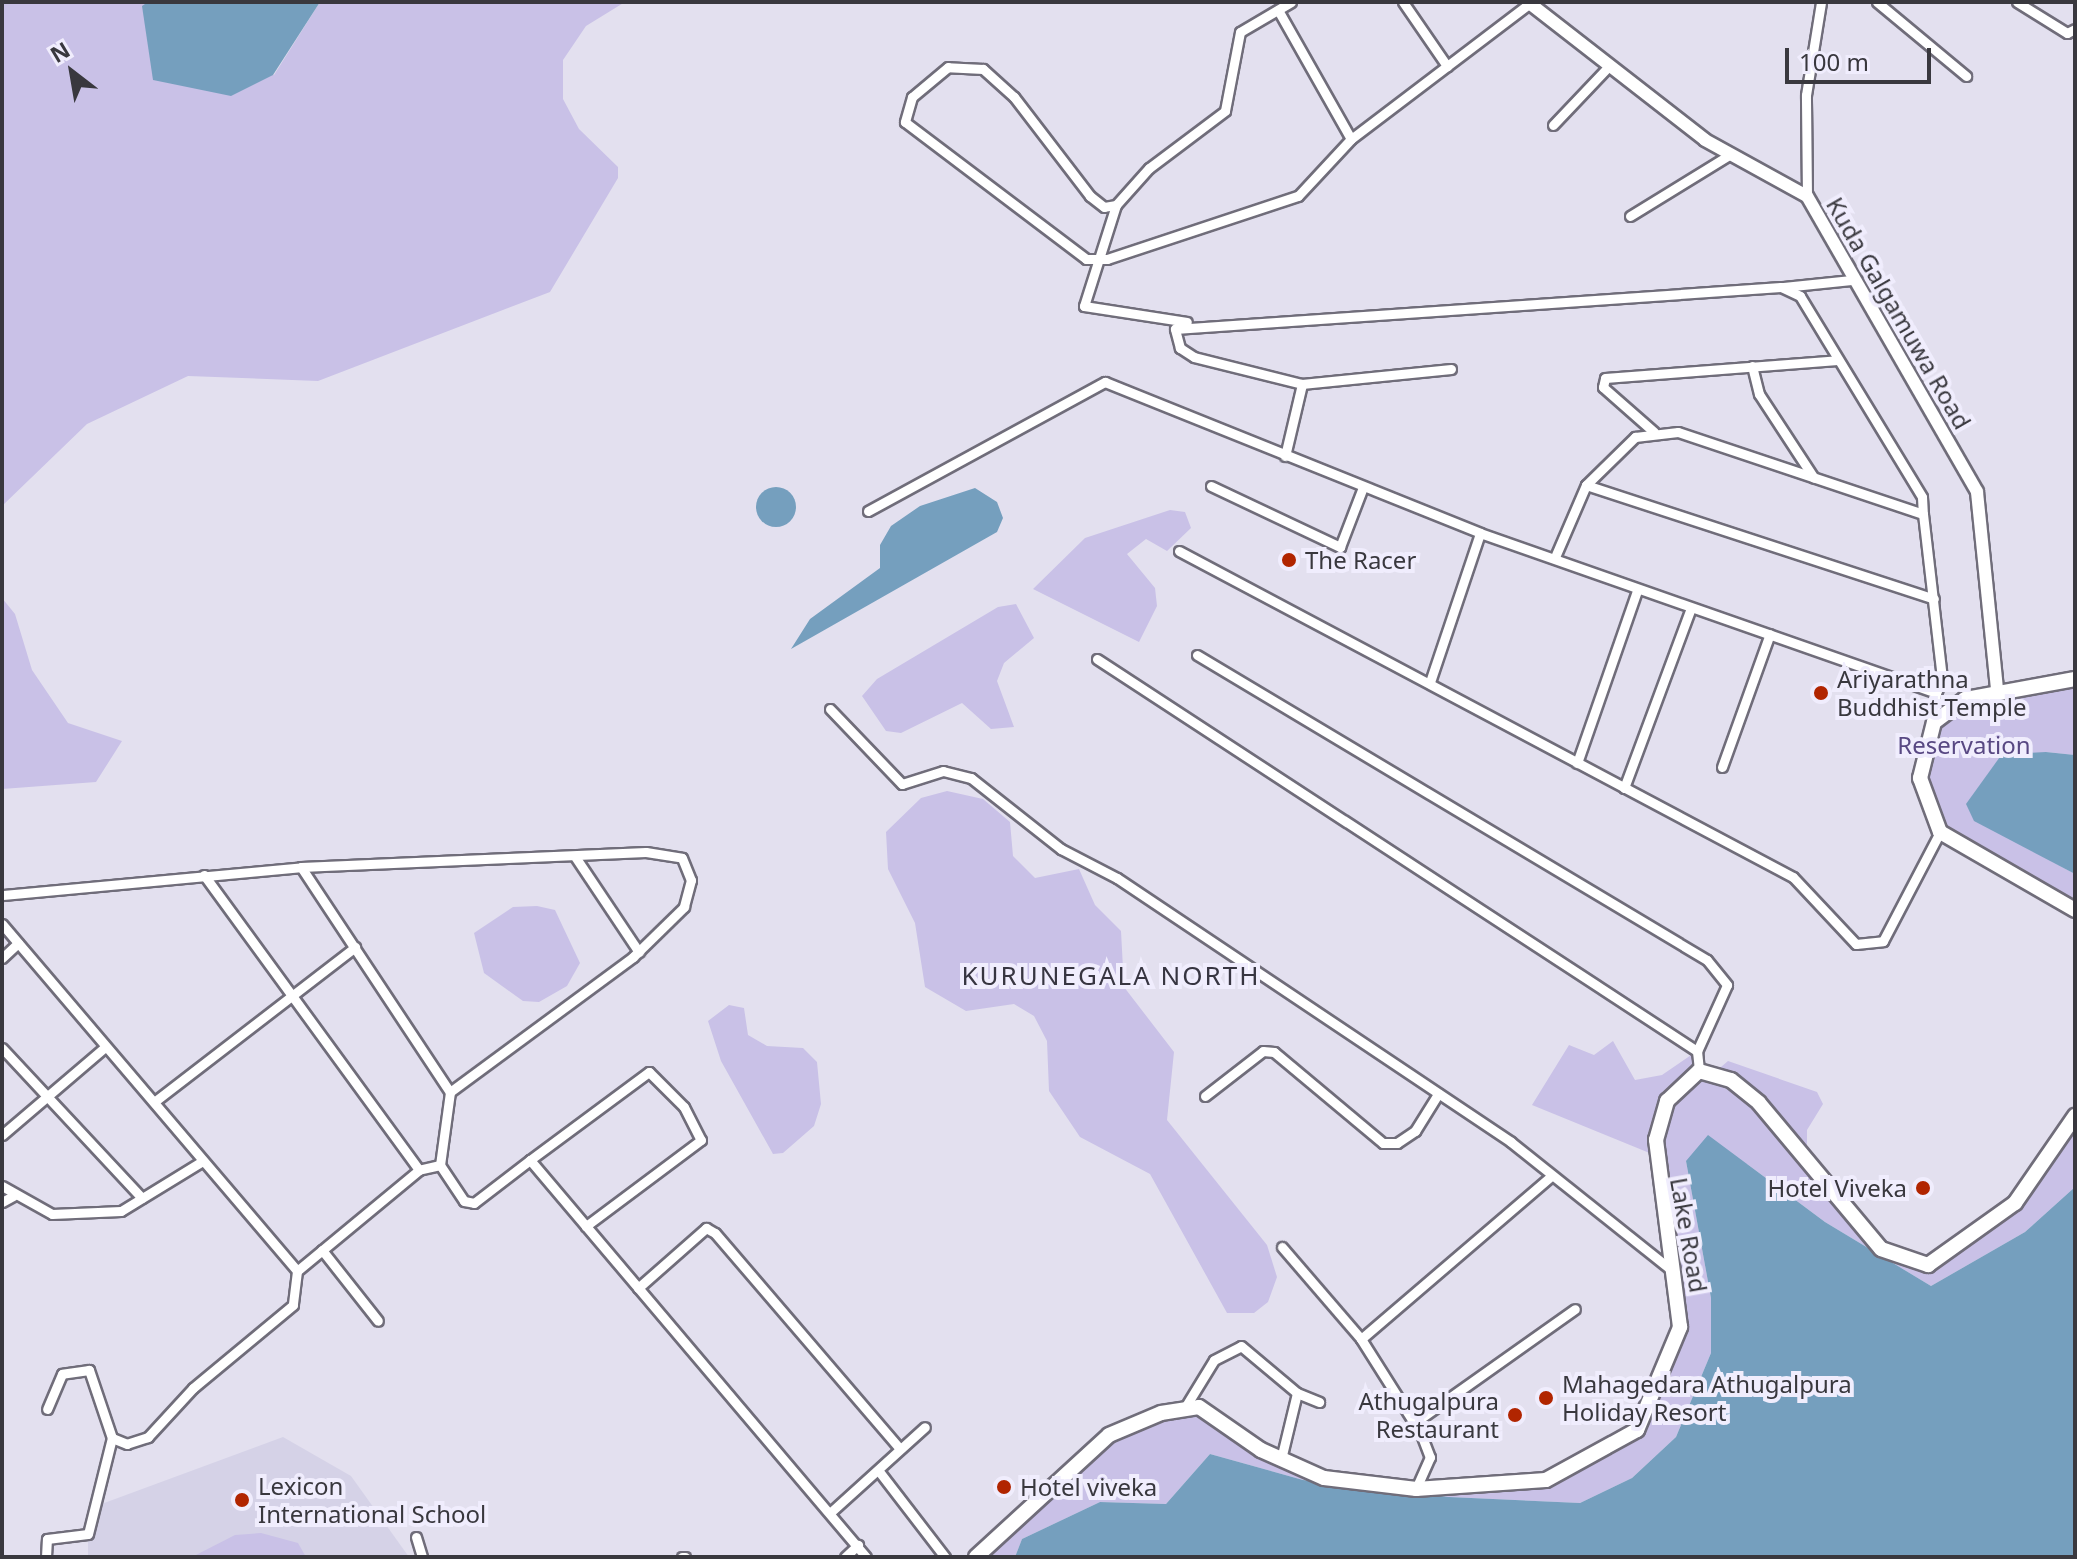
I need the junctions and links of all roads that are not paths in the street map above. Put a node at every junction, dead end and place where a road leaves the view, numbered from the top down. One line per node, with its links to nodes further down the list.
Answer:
1 (1291, 2): 7 (street)
2 (1403, 2): 9 (street)
3 (1821, 2): 15 (street)
4 (1877, 2): 11 (street)
5 (2017, 2): 8 (street)
6 (1529, 3): 9 (street); 10 (street, Kuda Galgamuwa Road)
7 (1278, 10): 13 (street); 16 (street)
8 (2075, 29)
9 (1447, 66): 13 (street)
10 (1609, 66): 12 (street); 14 (street, Kuda Galgamuwa Road)
11 (1966, 76)
12 (1553, 125)
13 (1351, 139): 18 (street)
14 (1729, 155): 15 (street, Kuda Galgamuwa Road); 17 (street)
15 (1807, 196): 19 (street, Kuda Galgamuwa Road)
16 (1116, 205): 18 (street); 18 (street)
17 (1630, 216)
18 (1095, 260): 21 (street)
19 (1852, 280): 20 (street); 45 (street, Kuda Galgamuwa Road)
20 (1771, 288): 21 (street); 22 (street)
21 (1194, 324): 25 (street)
22 (1837, 360): 23 (street); 33 (street)
23 (1752, 366): 26 (street); 28 (street)
24 (1451, 369): 25 (street)
25 (1302, 384): 27 (street)
26 (1654, 432): 28 (street); 29 (street)
27 (1285, 456): 31 (street); 32 (street)
28 (1814, 478): 33 (street)
29 (1586, 485): 36 (street); 38 (street)
30 (1211, 486): 31 (street)
31 (1363, 487): 34 (street)
32 (868, 511)
33 (1923, 514): 38 (street)
34 (1480, 533): 36 (street); 44 (street)
35 (1179, 551): 44 (street)
36 (1555, 557): 37 (street)
37 (1637, 591): 39 (street); 49 (street)
38 (1934, 599): 46 (street)
39 (1691, 608): 40 (street); 51 (street)
40 (1770, 634): 46 (street); 50 (street)
41 (1197, 655): 66 (street)
42 (1097, 659): 66 (street)
43 (2075, 679): 45 (main road)
44 (1430, 682): 49 (street)
45 (1997, 690): 48 (main road)
46 (1936, 693): 48 (street)
47 (830, 709): 70 (street)
48 (1934, 722): 52 (main road)
49 (1577, 763): 51 (street)
50 (1722, 767)
51 (1624, 788): 52 (street)
52 (1940, 832): 57 (main road)
53 (576, 858): 54 (street); 61 (street); 61 (street)
54 (301, 867): 55 (street); 60 (street)
55 (204, 875): 56 (street); 63 (street)
56 (2, 895)
57 (2075, 910)
58 (2, 924): 59 (street)
59 (18, 943): 62 (street); 64 (street)
60 (355, 947): 63 (street); 68 (street)
61 (639, 952): 68 (street)
62 (2, 958)
63 (292, 996): 72 (street); 78 (street)
64 (105, 1047): 69 (street); 72 (street)
65 (2, 1048): 69 (street)
66 (1697, 1051): 67 (street)
67 (1699, 1071): 73 (main road); 88 (main road, Lake Road)
68 (450, 1092): 77 (street)
69 (49, 1093): 74 (street); 82 (street)
70 (1438, 1094): 71 (street); 79 (street)
71 (1205, 1096)
72 (154, 1102): 76 (street)
73 (2075, 1116)
74 (2, 1135)
75 (530, 1160): 77 (street); 84 (street); 84 (street)
76 (201, 1162): 82 (street); 87 (street)
77 (440, 1165): 78 (street)
78 (419, 1170): 86 (street)
79 (1549, 1178): 88 (street); 92 (street)
80 (2, 1186): 81 (street)
81 (13, 1196): 82 (street); 83 (street)
82 (142, 1198)
83 (2, 1202)
84 (586, 1226): 89 (street)
85 (1282, 1247): 92 (street)
86 (322, 1250): 87 (street); 91 (street)
87 (297, 1271): 99 (street)
88 (1675, 1274): 103 (main road, Lake Road)
89 (638, 1288): 100 (street); 104 (street)
90 (1575, 1309): 97 (street)
91 (378, 1321)
92 (1361, 1339): 97 (street)
93 (1297, 1393): 94 (street); 96 (street); 101 (street)
94 (1319, 1402)
95 (47, 1409): 99 (street)
96 (1184, 1409): 101 (main road, Lake Road); 112 (main road)
97 (1414, 1423): 103 (street)
98 (925, 1427): 100 (street)
99 (112, 1438): 107 (street)
100 (900, 1449): 102 (street)
101 (1281, 1459): 103 (main road, Lake Road)
102 (878, 1470): 104 (street); 111 (street)
103 (1416, 1489)
104 (832, 1511): 106 (street)
105 (416, 1537): 108 (street)
106 (858, 1545): 109 (street); 110 (street)
107 (46, 1557)
108 (422, 1557)
109 (845, 1557)
110 (866, 1557)
111 (945, 1557)
112 (976, 1557)

